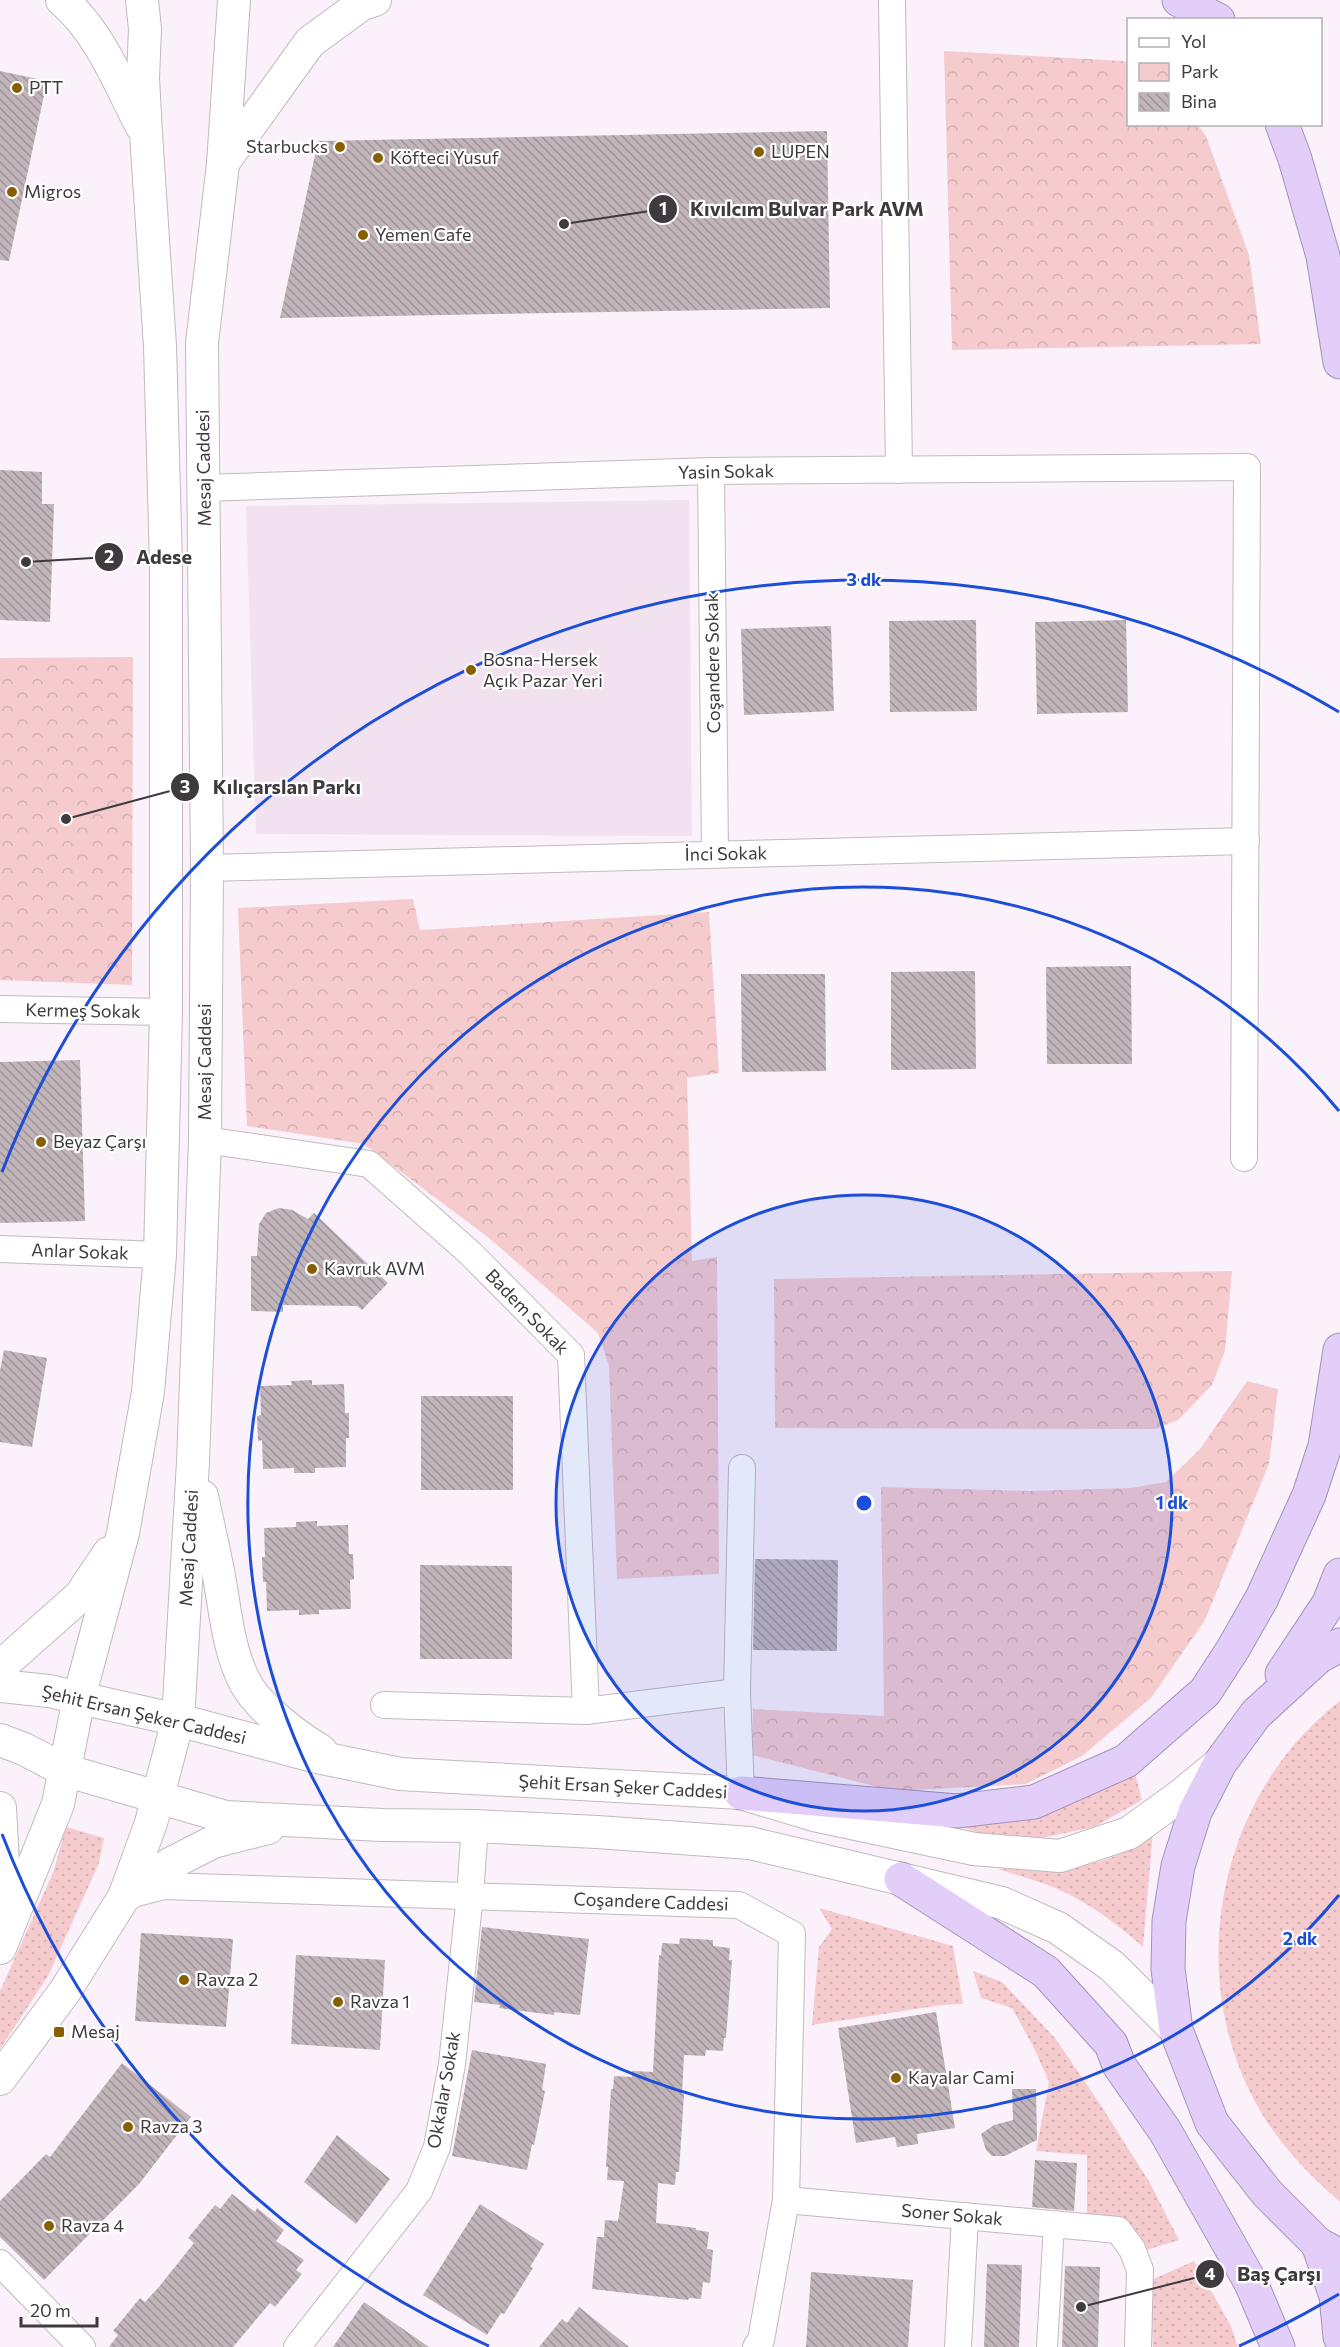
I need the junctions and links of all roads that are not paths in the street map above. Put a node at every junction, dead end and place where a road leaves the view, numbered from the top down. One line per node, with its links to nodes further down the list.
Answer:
1 (62, 0): 9 (street)
2 (142, 0): 9 (street)
3 (234, 0): 10 (street, Mesaj Caddesi)
4 (375, 0): 10 (street)
5 (892, 0): 12 (street)
6 (1179, 0): 7 (highway)
7 (1214, 18)
8 (1283, 126): 11 (highway)
9 (146, 133): 19 (street)
10 (222, 164): 14 (street, Mesaj Caddesi)
11 (1340, 362)
12 (899, 470): 13 (street, Yasin Sokak); 15 (street, Yasin Sokak)
13 (711, 471): 14 (street, Yasin Sokak); 16 (street, Coşandere Sokak)
14 (205, 488): 17 (street, Mesaj Caddesi)
15 (1246, 841): 16 (street, İnci Sokak); 21 (street)
16 (715, 854): 17 (street, İnci Sokak)
17 (207, 868): 20 (street, Mesaj Caddesi)
18 (0, 1009): 19 (street, Kermeş Sokak)
19 (166, 1012): 23 (street)
20 (206, 1140): 25 (street, Mesaj Caddesi); 35 (street, Badem Sokak)
21 (1244, 1158)
22 (0, 1249): 23 (street, Anlar Sokak)
23 (160, 1255): 27 (street)
24 (1340, 1350): 42 (highway)
25 (194, 1462): 37 (street, Mesaj Caddesi); 39 (street)
26 (742, 1468): 32 (street)
27 (123, 1533): 30 (street); 33 (street)
28 (1340, 1575): 36 (highway)
29 (1340, 1645): 36 (highway)
30 (0, 1667)
31 (0, 1686): 33 (street, Şehit Ersan Şeker Caddesi)
32 (737, 1692): 35 (street); 42 (street)
33 (79, 1698): 37 (street, Şehit Ersan Şeker Caddesi); 41 (street)
34 (384, 1706): 35 (street)
35 (586, 1711)
36 (1256, 1714): 40 (highway)
37 (178, 1720): 39 (street, Şehit Ersan Şeker Caddesi); 43 (street, Mesaj Caddesi)
38 (0, 1740): 41 (street)
39 (337, 1761): 42 (street, Şehit Ersan Şeker Caddesi)
40 (1221, 1762): 42 (street, Şehit Ersan Şeker Caddesi); 51 (highway)
41 (63, 1770): 43 (street); 50 (street)
42 (741, 1793)
43 (157, 1798): 45 (street); 49 (street, Mesaj Caddesi)
44 (0, 1808): 50 (street)
45 (297, 1821): 46 (street); 49 (street)
46 (475, 1826): 47 (street); 48 (street, Okkalar Sokak)
47 (901, 1879): 51 (street); 65 (highway)
48 (471, 1895): 49 (street, Coşandere Caddesi); 53 (street, Coşandere Caddesi); 60 (street, Okkalar Sokak)
49 (124, 1897): 52 (street, Mesaj Caddesi)
50 (3, 1938)
51 (1176, 2030): 56 (highway)
52 (0, 2079)
53 (786, 2200): 54 (street, Soner Sokak); 61 (street, Coşandere Caddesi)
54 (965, 2216): 55 (street, Soner Sokak); 62 (street)
55 (1054, 2224): 63 (street); 64 (street, Soner Sokak)
56 (1329, 2250): 58 (highway)
57 (0, 2263): 59 (street)
58 (1340, 2337)
59 (82, 2347)
60 (297, 2347)
61 (756, 2347)
62 (958, 2347)
63 (1047, 2347)
64 (1138, 2347)
65 (1278, 2347)

